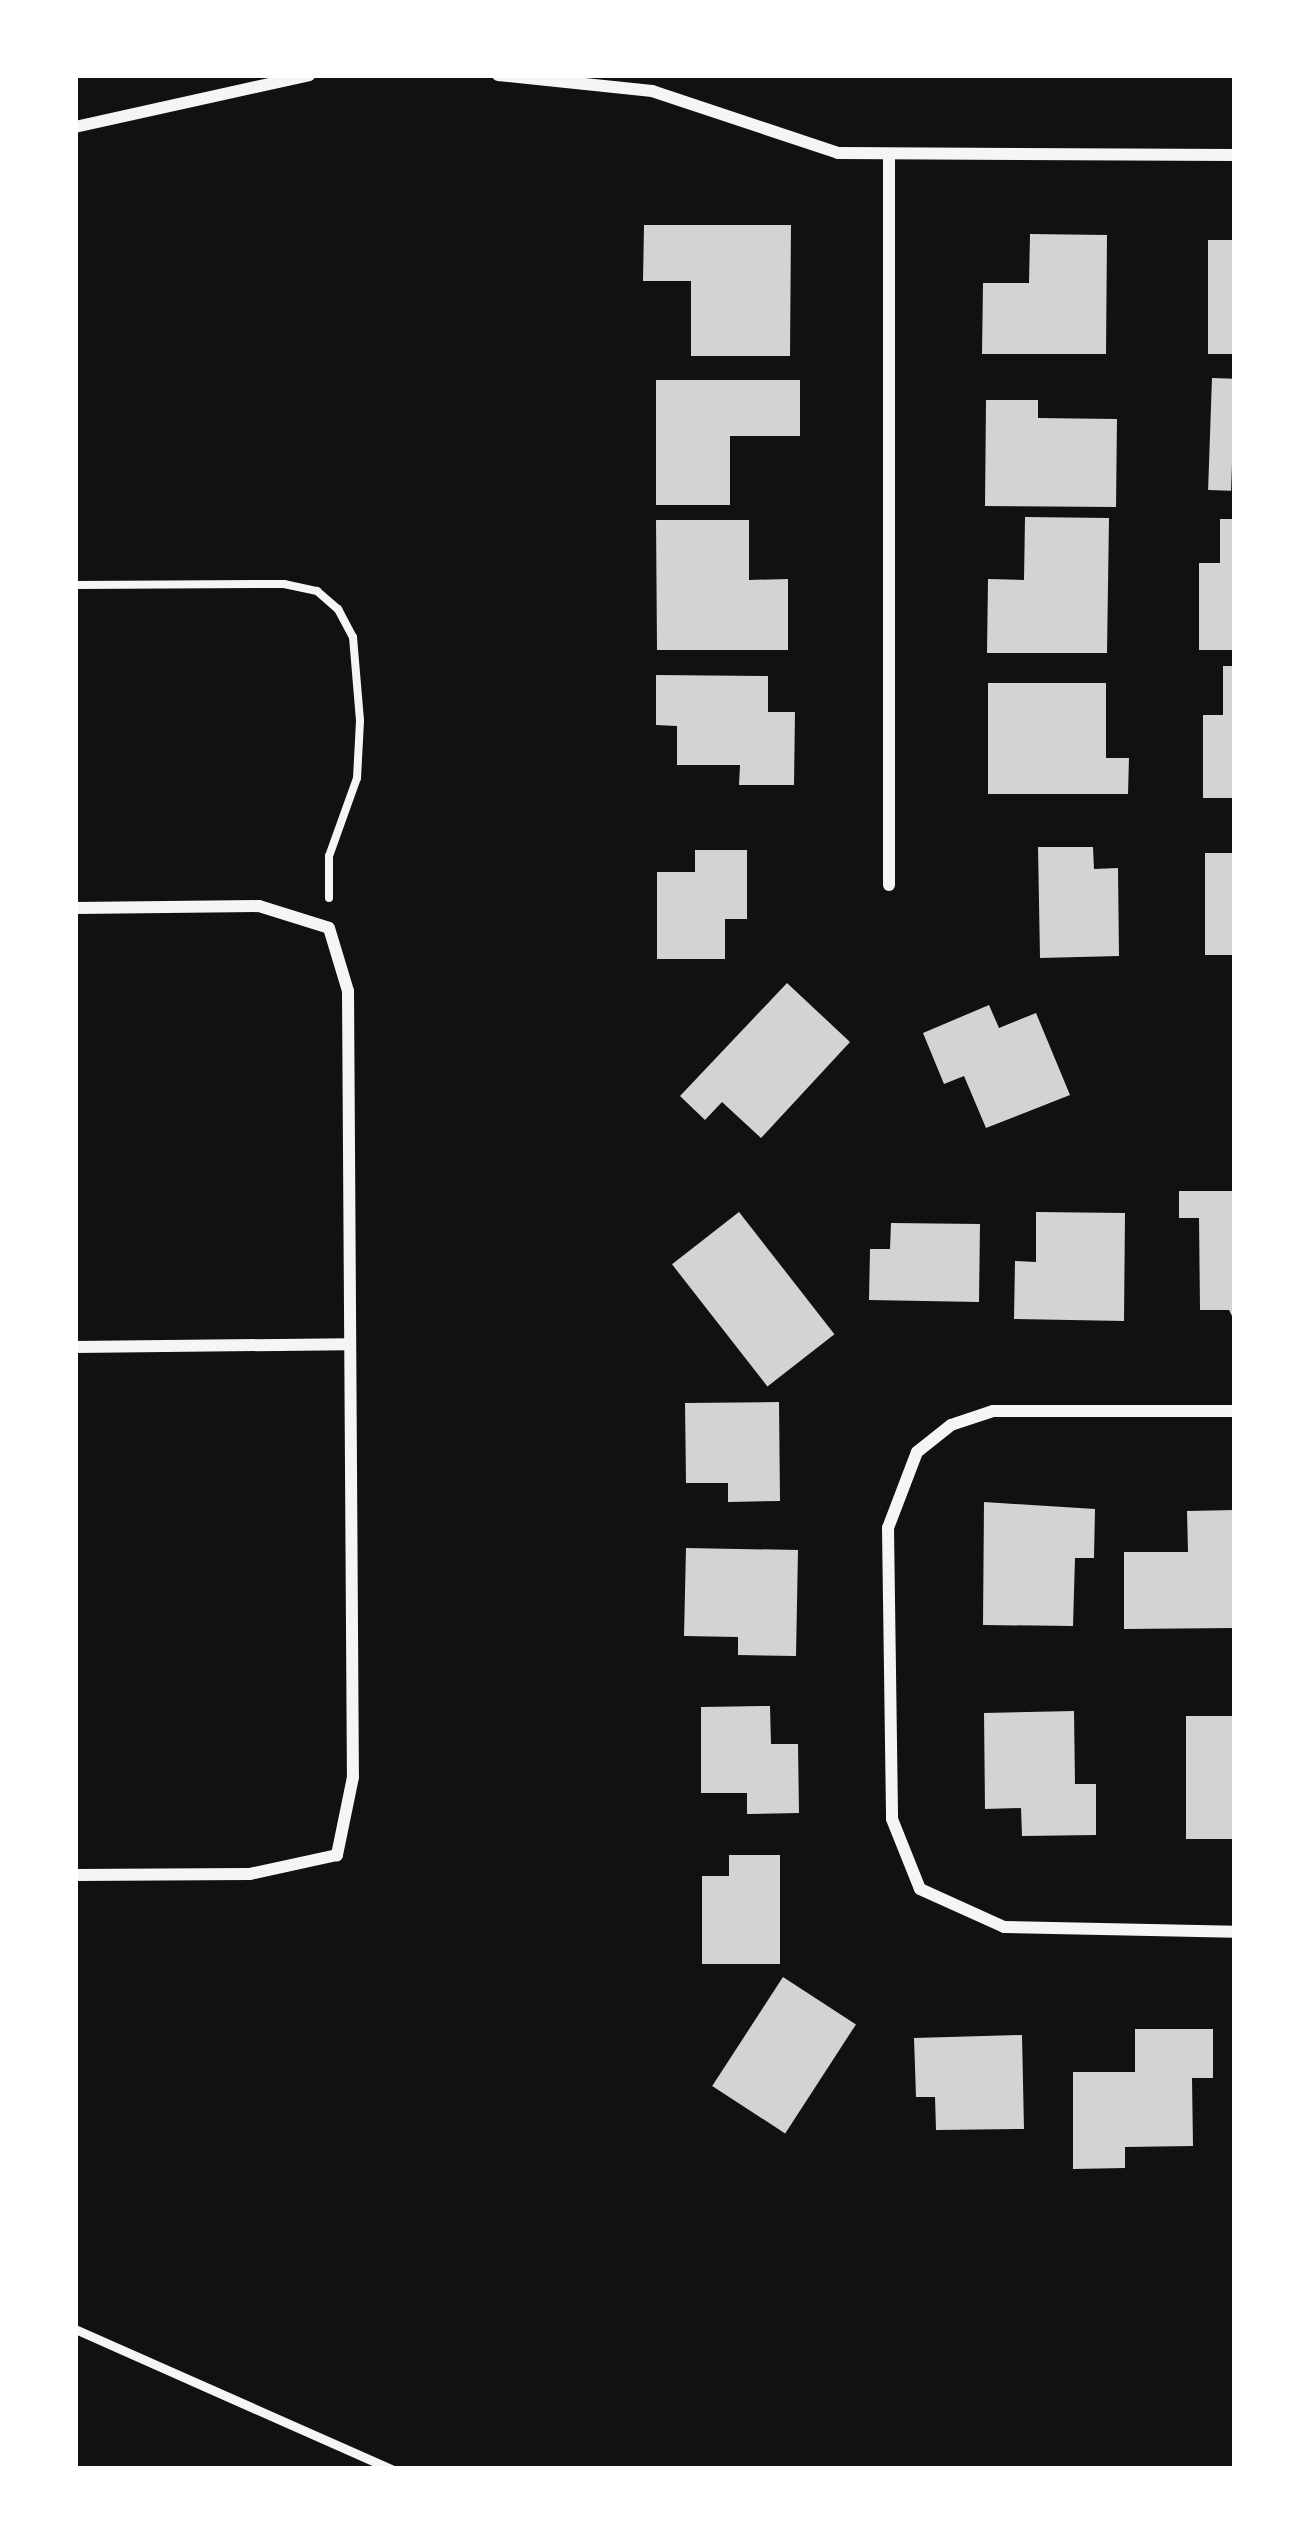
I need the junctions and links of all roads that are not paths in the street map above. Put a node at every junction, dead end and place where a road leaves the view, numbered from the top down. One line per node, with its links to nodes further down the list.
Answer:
1 (309, 75): 3 (street)
2 (498, 75): 5 (street)
3 (75, 127)
4 (1235, 155): 5 (street)
5 (890, 156): 6 (street)
6 (889, 885)
7 (75, 908): 8 (street)
8 (348, 1344): 9 (street); 11 (street)
9 (75, 1348)
10 (1235, 1412): 12 (street)
11 (75, 1875)
12 (1235, 1932)
13 (75, 2329): 14 (lane)
14 (391, 2469)

